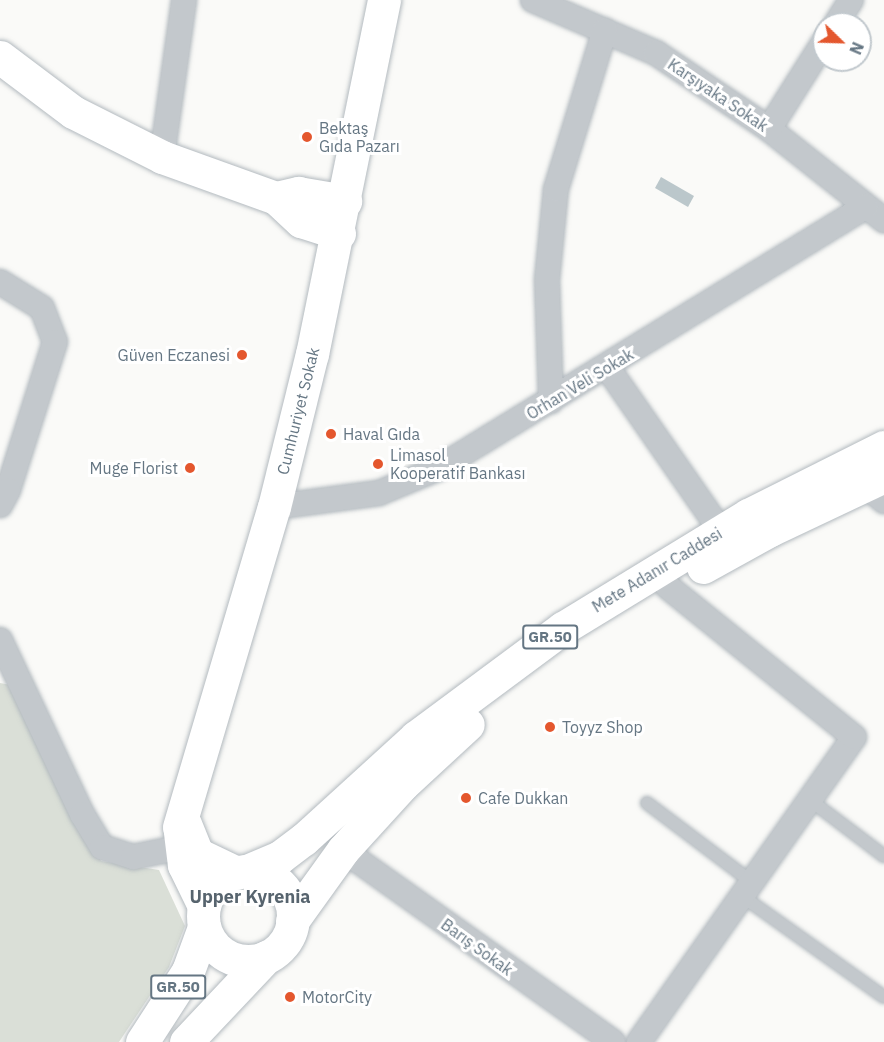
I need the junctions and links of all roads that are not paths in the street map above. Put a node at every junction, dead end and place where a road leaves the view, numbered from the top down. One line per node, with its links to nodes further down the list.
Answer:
1 (184, 0): 8 (street)
2 (384, 0): 10 (main road, Cumhuriyet Sokak)
3 (533, 0): 4 (street, Karşıyaka Sokak)
4 (605, 30): 7 (street, Karşıyaka Sokak); 15 (street)
5 (0, 57): 8 (main road)
6 (812, 61): 7 (street)
7 (769, 129): 11 (street, Karşıyaka Sokak)
8 (162, 157): 9 (main road)
9 (276, 198): 10 (main road); 12 (main road)
10 (345, 201): 12 (main road, Cumhuriyet Sokak)
11 (875, 214): 14 (street, Orhan Veli Sokak)
12 (339, 233): 19 (main road, Cumhuriyet Sokak)
13 (0, 282): 18 (street)
14 (607, 367): 15 (street, Orhan Veli Sokak); 20 (street)
15 (550, 401): 19 (street, Orhan Veli Sokak)
16 (884, 447): 20 (main road, Mete Adanır Caddesi / GR.50)
17 (878, 488): 21 (main road, Mete Adanır Caddesi / GR.50)
18 (3, 494)
19 (274, 507): 26 (main road, Cumhuriyet Sokak)
20 (720, 531): 29 (main road, Mete Adanır Caddesi / GR.50)
21 (668, 587): 24 (street); 27 (main road, Mete Adanır Caddesi / GR.50)
22 (0, 640): 23 (street)
23 (8, 675): 26 (street)
24 (810, 800): 28 (lane); 30 (street)
25 (647, 803): 30 (lane)
26 (186, 847): 29 (main road); 31 (main road)
27 (343, 850): 32 (main road, Mete Adanır Caddesi / GR.50); 37 (street, Barış Sokak)
28 (884, 856)
29 (242, 872): 31 (main road, GR.50); 32 (main road)
30 (747, 889): 34 (lane); 38 (street)
31 (204, 917): 33 (main road); 35 (main road, GR.50)
32 (292, 921): 33 (main road, GR.50)
33 (266, 957): 36 (main road, GR.50)
34 (884, 997)
35 (142, 1042)
36 (186, 1042)
37 (613, 1042)
38 (639, 1042)

